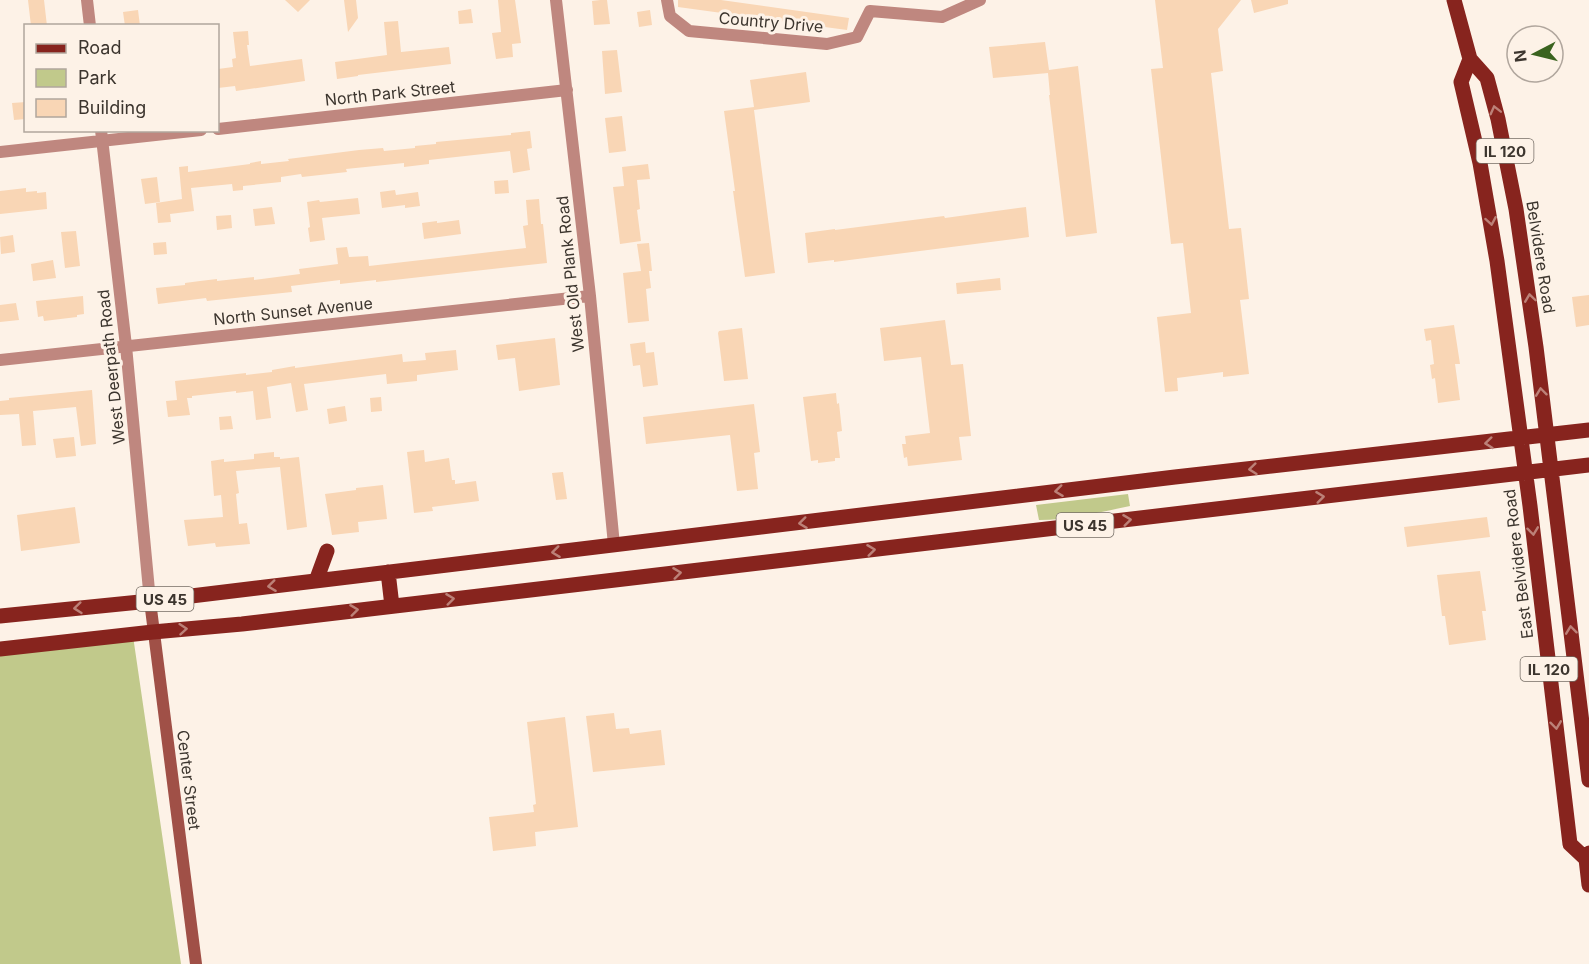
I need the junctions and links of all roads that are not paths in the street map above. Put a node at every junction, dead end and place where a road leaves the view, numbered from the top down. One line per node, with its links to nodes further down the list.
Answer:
1 (87, 0): 6 (street)
2 (556, 0): 8 (street, West Old Plank Road)
3 (667, 0): 4 (street, Country Drive)
4 (980, 0)
5 (1454, 0): 7 (main road, Belvidere Road / IL 120)
6 (90, 24)
7 (1470, 59): 17 (main road, Belvidere Road / IL 120, one-way to 7); 18 (main road, IL 120, one-way to 18)
8 (567, 90): 9 (street, North Park Street); 13 (street, West Old Plank Road)
9 (219, 129)
10 (168, 132): 11 (street)
11 (102, 136): 12 (street); 14 (street, West Deerpath Road)
12 (0, 152)
13 (590, 296): 14 (street, North Sunset Avenue); 22 (street, West Old Plank Road)
14 (126, 346): 15 (street, North Sunset Avenue); 26 (street, West Deerpath Road)
15 (0, 360)
16 (1589, 430): 17 (main road, US 45)
17 (1547, 436): 18 (main road, US 45); 20 (main road, Belvidere Road / IL 120)
18 (1521, 439): 21 (main road, IL 120); 22 (main road, US 45, one-way to 22)
19 (1589, 465): 20 (main road, US 45)
20 (1551, 469): 21 (main road, US 45); 31 (main road, one-way to 20)
21 (1525, 473): 27 (main road, US 45, one-way to 21); 32 (main road, East Belvidere Road / IL 120, one-way to 32)
22 (614, 545): 23 (main road, US 45, one-way to 23)
23 (388, 572): 24 (main road, US 45); 27 (main road)
24 (343, 578): 25 (main road, US 45); 25 (main road)
25 (316, 581): 26 (main road, US 45, one-way to 26)
26 (150, 601): 28 (main road, US 45, one-way to 28); 29 (street, Center Street)
27 (392, 606): 29 (main road, US 45, one-way to 27)
28 (0, 616)
29 (153, 632): 30 (main road, US 45); 34 (street, Center Street)
30 (0, 649)
31 (1589, 780)
32 (1587, 856): 33 (main road, East Belvidere Road / IL 120)
33 (1589, 885)
34 (196, 964)

